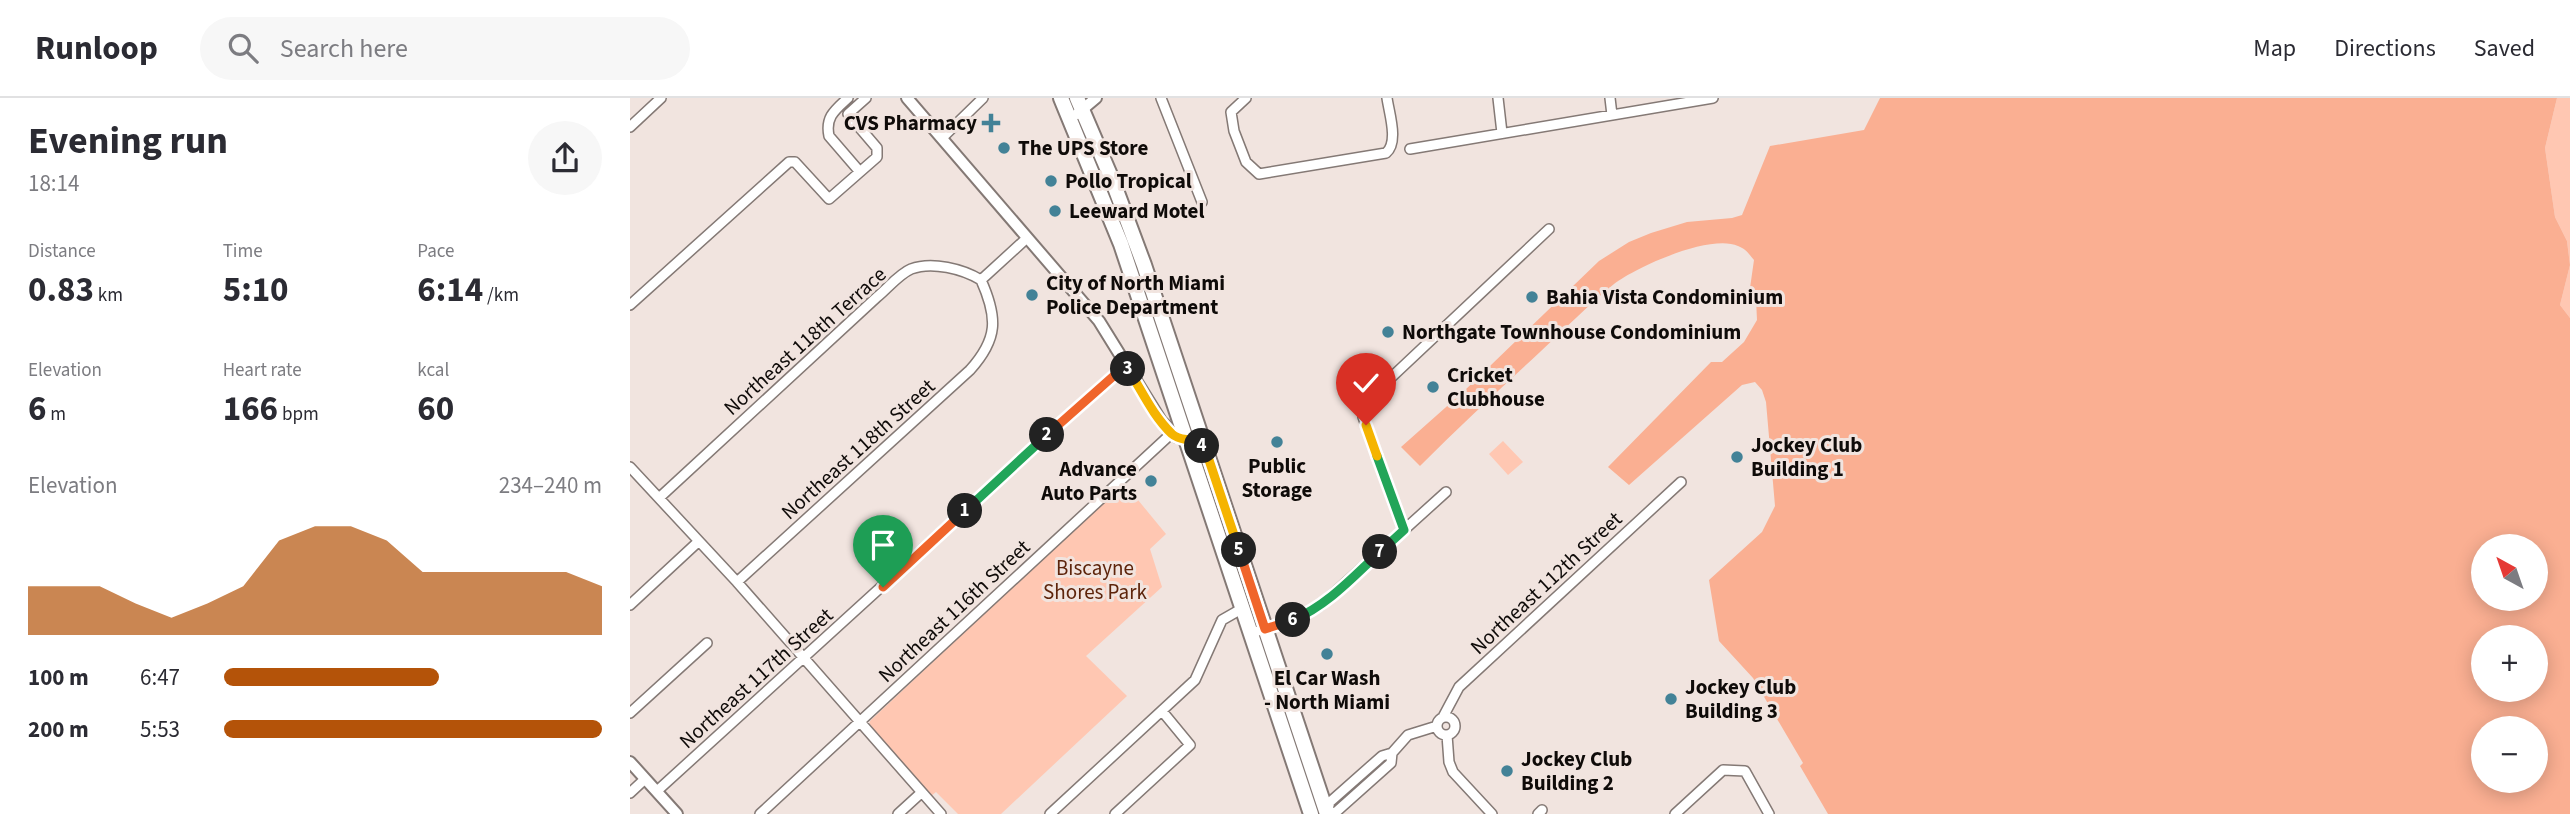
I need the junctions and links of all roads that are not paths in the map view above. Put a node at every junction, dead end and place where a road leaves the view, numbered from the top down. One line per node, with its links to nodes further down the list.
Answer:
1 (661, 98): 17 (street)
2 (848, 98): 15 (street); 21 (street)
3 (866, 98): 15 (street)
4 (906, 98): 19 (street)
5 (983, 98): 19 (street)
6 (1096, 98): 14 (street)
7 (1161, 98): 22 (street)
8 (1246, 98): 9 (street)
9 (1387, 98)
10 (1497, 98): 18 (street)
11 (1610, 98): 16 (street)
12 (1713, 98): 13 (street)
13 (1662, 102): 16 (street)
14 (1071, 105): 29 (main road); 30 (main road)
15 (856, 107): 21 (street)
16 (1612, 115): 18 (street)
17 (630, 127)
18 (1502, 133): 20 (street)
19 (943, 138): 24 (street)
20 (1410, 149)
21 (860, 172): 26 (street)
22 (1202, 202)
23 (1549, 229): 35 (street)
24 (1027, 238): 25 (street); 27 (street)
25 (981, 280): 34 (street, Northeast 118th Terrace); 37 (street, Northeast 118th Street)
26 (630, 305)
27 (1126, 365): 28 (street); 42 (street, Northeast 117th Street)
28 (1172, 433): 29 (street); 46 (street, Northeast 116th Street)
29 (1186, 439): 30 (main road); 39 (main road)
30 (1206, 451): 40 (main road)
31 (630, 467): 34 (street)
32 (1681, 482): 45 (street, Northeast 112th Street)
33 (1446, 492): 35 (street)
34 (659, 498): 36 (street)
35 (1404, 530): 40 (street)
36 (699, 541): 37 (street); 38 (street)
37 (737, 582): 42 (street)
38 (630, 605)
39 (1243, 608): 40 (main road); 43 (street)
40 (1259, 631): 63 (main road); 64 (main road)
41 (707, 643): 44 (street)
42 (804, 658): 46 (street); 54 (street, Northeast 117th Street)
43 (1162, 711): 61 (street); 62 (street)
44 (630, 713)
45 (1443, 717): 47 (street); 48 (street)
46 (860, 722): 56 (street); 58 (street, Northeast 116th Street)
47 (1437, 726): 48 (street); 49 (street)
48 (1447, 735): 65 (street)
49 (1392, 753): 51 (street); 52 (street)
50 (630, 762): 53 (street)
51 (1368, 768): 52 (street); 64 (street)
52 (1376, 777): 64 (street)
53 (645, 779): 54 (street); 55 (street)
54 (657, 791): 57 (street)
55 (630, 793)
56 (921, 793): 59 (street); 60 (street)
57 (677, 814)
58 (760, 814)
59 (898, 814)
60 (941, 814)
61 (1050, 814)
62 (1115, 814)
63 (1311, 814)
64 (1326, 814)
65 (1492, 814)
66 (1675, 814): 67 (street)
67 (1769, 814)

